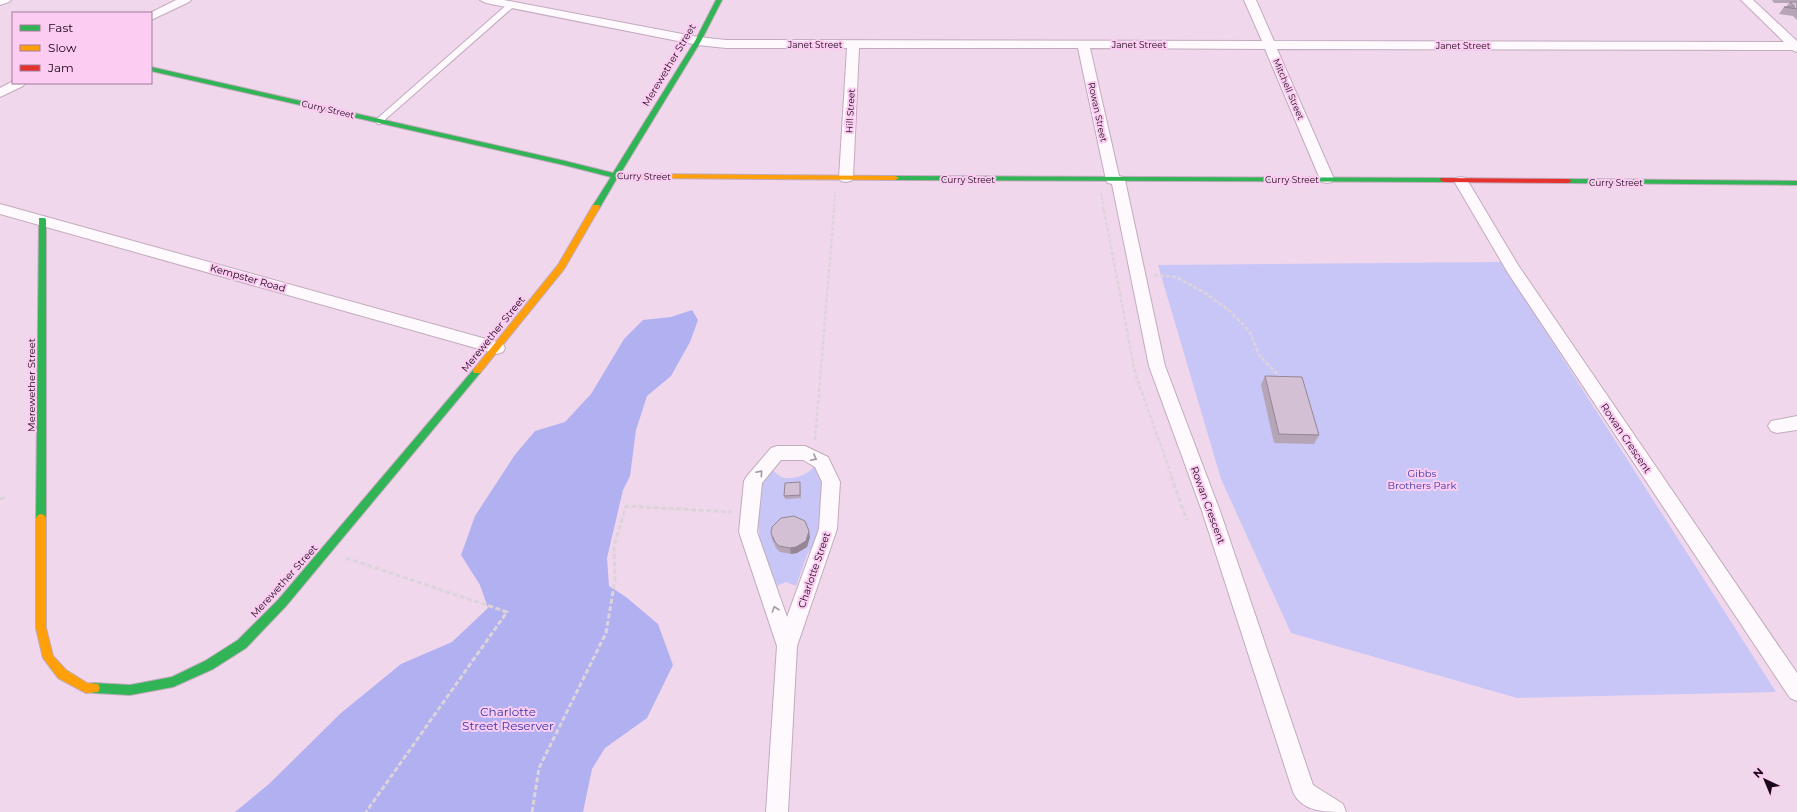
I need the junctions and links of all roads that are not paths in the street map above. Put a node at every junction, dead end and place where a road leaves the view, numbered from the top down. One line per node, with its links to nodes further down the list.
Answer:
1 (5, 0): 7 (street)
2 (185, 0): 9 (street)
3 (486, 0): 8 (street, Janet Street)
4 (719, 0): 10 (street, Merewether Street)
5 (1250, 0): 13 (street, Mitchell Street)
6 (1747, 0): 14 (street)
7 (0, 2)
8 (511, 5): 10 (street, Janet Street); 18 (lane)
9 (152, 16)
10 (698, 41): 11 (street, Janet Street); 19 (street, Merewether Street)
11 (853, 44): 12 (street, Janet Street); 20 (street, Hill Street)
12 (1083, 44): 13 (street, Janet Street); 22 (street, Rowan Street)
13 (1269, 44): 14 (street, Janet Street); 21 (street, Mitchell Street)
14 (1796, 47)
15 (152, 69): 18 (street, Curry Street)
16 (17, 84): 17 (street)
17 (0, 92)
18 (379, 121): 19 (street, Curry Street)
19 (614, 176): 20 (street, Curry Street); 27 (street, Merewether Street)
20 (846, 178): 22 (street, Curry Street)
21 (1327, 179): 22 (street, Curry Street); 23 (street, Curry Street)
22 (1116, 180): 33 (street, Rowan Crescent)
23 (1462, 181): 24 (street, Curry Street); 31 (street, Rowan Crescent)
24 (1797, 183)
25 (0, 209): 26 (street, Kempster Road)
26 (42, 220): 27 (street, Kempster Road); 27 (street, Merewether Street)
27 (497, 348)
28 (1797, 423): 29 (street)
29 (1777, 426)
30 (787, 646): 30 (street, Charlotte Street, one-way to 30); 32 (street, Charlotte Street)
31 (1797, 691)
32 (777, 812)
33 (1335, 812)

